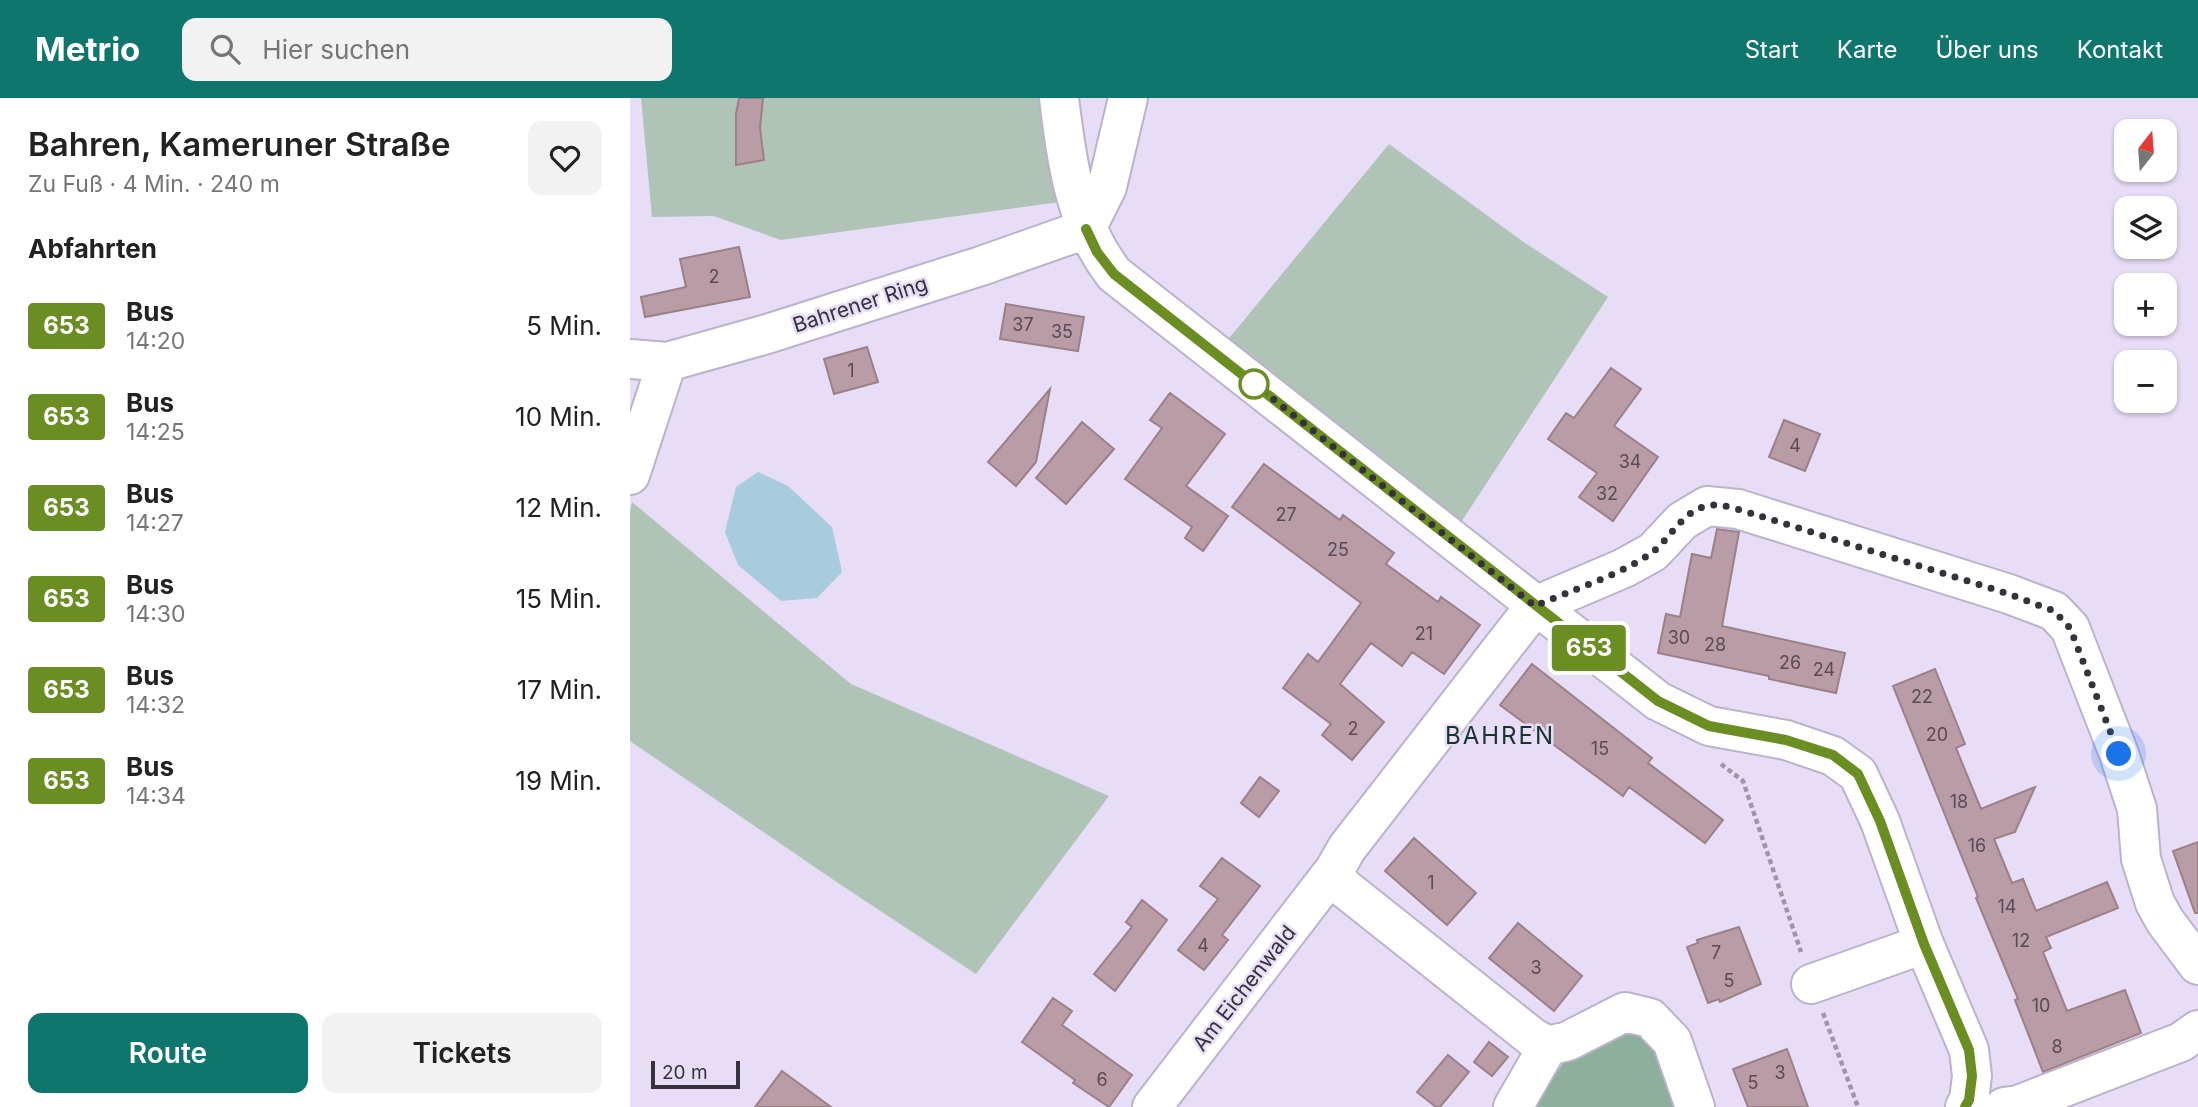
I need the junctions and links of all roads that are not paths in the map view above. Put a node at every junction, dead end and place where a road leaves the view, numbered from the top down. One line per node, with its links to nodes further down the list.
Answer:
1 (1059, 98): 3 (street)
2 (1128, 98): 3 (street)
3 (1086, 229): 4 (street, Bahrener Ring); 6 (street)
4 (649, 360): 5 (street)
5 (630, 475)
6 (1535, 606): 7 (street, Am Eichenwald); 8 (street); 9 (street)
7 (1335, 869): 12 (street); 14 (street, Am Eichenwald)
8 (1924, 944): 10 (street); 13 (street)
9 (2198, 965)
10 (1811, 984)
11 (2198, 1030): 13 (street)
12 (1548, 1046): 15 (street); 16 (street)
13 (1985, 1105)
14 (1152, 1107)
15 (1513, 1107)
16 (1695, 1107)

